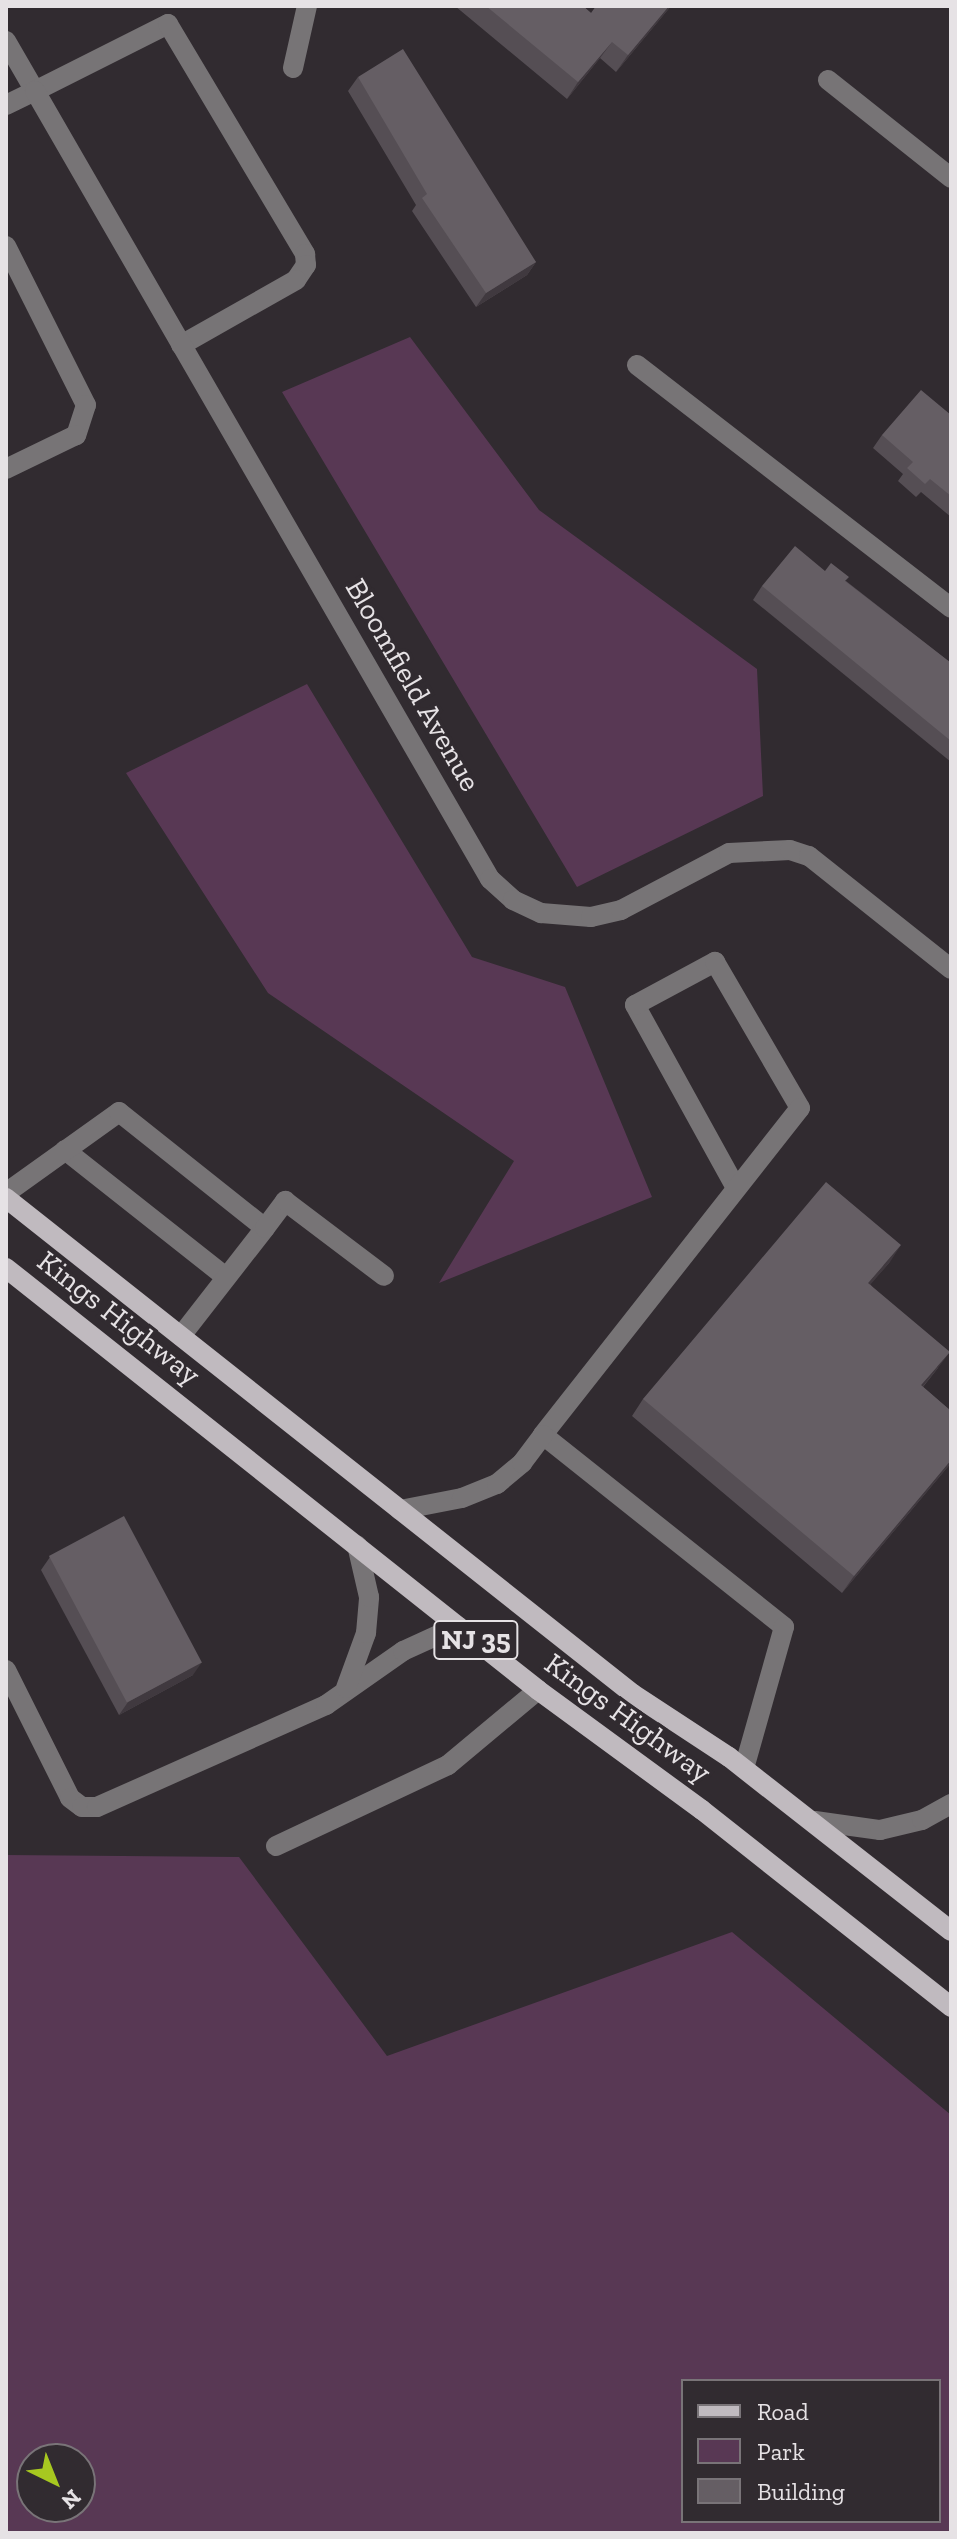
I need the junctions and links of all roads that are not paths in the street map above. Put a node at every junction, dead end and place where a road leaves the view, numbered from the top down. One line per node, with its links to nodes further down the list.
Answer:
1 (307, 6): 3 (street)
2 (6, 41): 5 (street, Bloomfield Avenue)
3 (293, 68)
4 (828, 80): 7 (street)
5 (35, 91): 6 (street); 9 (street, Bloomfield Avenue); 9 (street)
6 (6, 105)
7 (951, 178)
8 (6, 246): 11 (street)
9 (181, 345): 13 (street, Bloomfield Avenue)
10 (637, 365): 12 (street)
11 (6, 469)
12 (951, 608)
13 (951, 969)
14 (65, 1150): 16 (street); 17 (street); 20 (street)
15 (736, 1188): 15 (street); 22 (street)
16 (6, 1196): 21 (main road, Kings Highway / NJ 35)
17 (265, 1228): 19 (street); 20 (street)
18 (6, 1268): 24 (main road, Kings Highway / NJ 35)
19 (384, 1276)
20 (226, 1277): 21 (street)
21 (181, 1336): 23 (main road, Kings Highway / NJ 35)
22 (543, 1435): 23 (street); 29 (street)
23 (400, 1510): 29 (main road, Kings Highway / NJ 35)
24 (357, 1545): 25 (main road, Kings Highway / NJ 35); 27 (street)
25 (458, 1626): 27 (street); 28 (main road, Kings Highway / NJ 35)
26 (6, 1670): 27 (street)
27 (346, 1688)
28 (538, 1690): 32 (street); 34 (main road, Kings Highway / NJ 35)
29 (744, 1768): 31 (main road, Kings Highway / NJ 35)
30 (951, 1804): 31 (street)
31 (815, 1821): 33 (main road, Kings Highway / NJ 35)
32 (276, 1846)
33 (951, 1931)
34 (951, 2007)

